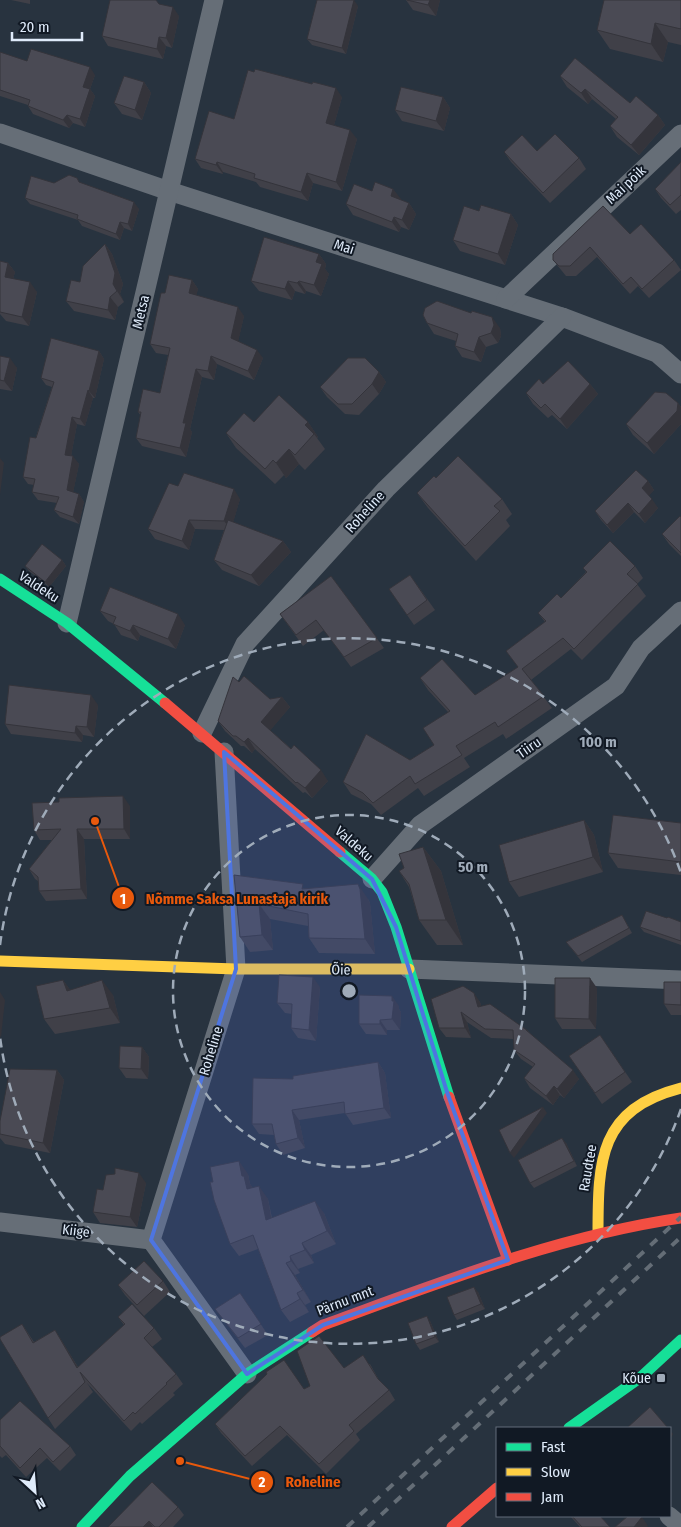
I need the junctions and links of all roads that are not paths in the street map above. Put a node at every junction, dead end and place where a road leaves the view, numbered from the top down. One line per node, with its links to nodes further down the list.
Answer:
1 (214, 0): 4 (street, Metsa)
2 (0, 133): 4 (street, Mai)
3 (681, 134): 5 (street, Mai põik)
4 (169, 191): 5 (street, Mai); 10 (street, Metsa)
5 (506, 299): 6 (street, Mai)
6 (562, 317): 7 (street, Mai); 11 (street, Roheline)
7 (681, 374)
8 (0, 579): 10 (street, Valdeku)
9 (681, 611): 13 (street, Tiiru)
10 (67, 623): 11 (street, Valdeku)
11 (202, 733): 12 (street, Valdeku)
12 (224, 752): 13 (street, Valdeku); 15 (street, Roheline)
13 (372, 879): 16 (street, Valdeku)
14 (0, 961): 15 (street, Õie)
15 (236, 969): 16 (street, Õie); 22 (street, Roheline)
16 (409, 969): 17 (street, Õie); 23 (street, Valdeku)
17 (681, 980)
18 (681, 1088): 21 (street, Raudtee)
19 (681, 1218): 21 (street, Pärnu mnt)
20 (0, 1222): 22 (street, Kiige)
21 (598, 1234): 23 (street, Pärnu mnt)
22 (151, 1240): 25 (street)
23 (508, 1260): 25 (street, Pärnu mnt)
24 (681, 1340): 26 (street)
25 (246, 1374): 30 (street, Pärnu mnt)
26 (571, 1427)
27 (496, 1489): 31 (street)
28 (670, 1517): 29 (street)
29 (681, 1526)
30 (82, 1527)
31 (452, 1527)

